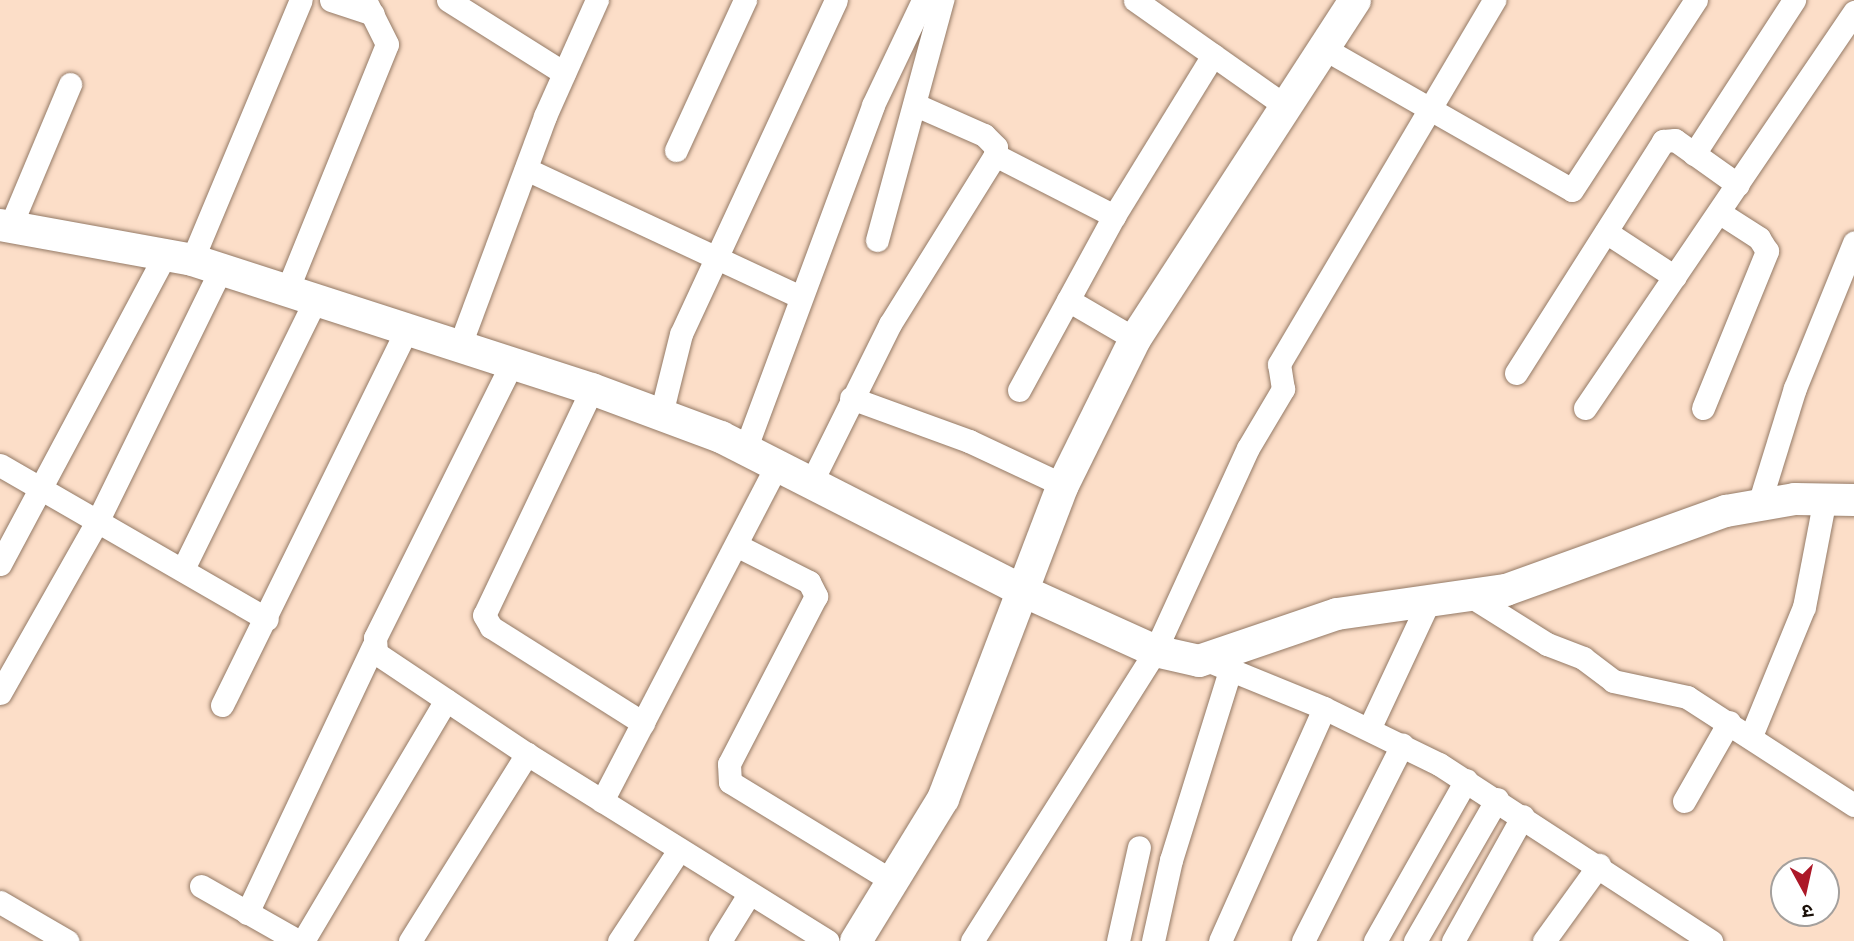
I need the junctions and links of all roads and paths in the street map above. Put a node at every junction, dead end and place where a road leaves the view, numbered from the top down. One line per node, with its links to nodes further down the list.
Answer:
1 (301, 0): 34 (street)
2 (331, 0): 14 (street)
3 (448, 0): 18 (street)
4 (597, 0): 18 (street)
5 (746, 0): 23 (street)
6 (836, 0): 35 (street)
7 (923, 0): 38 (street)
8 (943, 0): 20 (street)
9 (1135, 0): 17 (street)
10 (1355, 0): 16 (street)
11 (1494, 0): 22 (street)
12 (1696, 0): 22 (street)
13 (1794, 0): 24 (street)
14 (369, 7): 37 (street)
15 (1854, 12): 27 (street)
16 (1325, 49): 21 (street); 22 (street)
17 (1213, 55): 21 (street); 29 (street)
18 (564, 73): 26 (street)
19 (70, 84): 30 (street)
20 (915, 105): 25 (street); 32 (street)
21 (1288, 108): 41 (street)
22 (1432, 112): 68 (street)
23 (676, 150)
24 (1694, 154): 27 (street); 31 (street)
25 (995, 155): 29 (street); 47 (street)
26 (526, 169): 35 (street); 42 (street)
27 (1738, 186): 28 (street)
28 (1720, 213): 36 (street); 49 (street)
29 (1114, 216): 39 (street)
30 (5, 226): 34 (street)
31 (1606, 232): 36 (street); 44 (street)
32 (877, 240)
33 (1854, 243): 58 (street)
34 (193, 261): 37 (street); 56 (street); 59 (street)
35 (714, 261): 38 (street); 50 (street)
36 (1675, 277): 48 (street)
37 (303, 293): 40 (street); 62 (street)
38 (801, 297): 51 (street)
39 (1068, 300): 41 (street); 46 (street)
40 (408, 327): 42 (street); 66 (street)
41 (1135, 339): 55 (street)
42 (460, 345): 43 (street)
43 (512, 363): 45 (street); 67 (street)
44 (1516, 373)
45 (592, 389): 50 (street); 75 (street)
46 (1019, 390)
47 (851, 398): 54 (street); 55 (street)
48 (1586, 408)
49 (1703, 408)
50 (661, 414): 51 (street)
51 (745, 450): 53 (street)
52 (0, 465): 56 (street)
53 (777, 466): 54 (street); 60 (street)
54 (811, 483): 63 (street)
55 (1063, 485): 63 (street)
56 (41, 488): 59 (street); 61 (street)
57 (1845, 497): 58 (street); 77 (street)
58 (1759, 504): 64 (street)
59 (99, 518): 62 (street); 70 (street)
60 (736, 545): 75 (street); 89 (street)
61 (0, 565)
62 (183, 569): 66 (street)
63 (1023, 591): 68 (street); 89 (street)
64 (1472, 597): 65 (street); 74 (street)
65 (1428, 603): 69 (street); 76 (street)
66 (267, 619): 72 (street)
67 (373, 646): 71 (street); 93 (street)
68 (1155, 651): 69 (street); 102 (street)
69 (1220, 666): 73 (street); 104 (street)
70 (0, 693)
71 (446, 700): 79 (street); 96 (street)
72 (222, 705)
73 (1324, 708): 76 (street); 105 (street)
74 (1729, 722): 77 (street); 84 (street)
75 (643, 723): 83 (street)
76 (1369, 729): 78 (street)
77 (1751, 736): 81 (street)
78 (1402, 745): 80 (street); 106 (street)
79 (527, 754): 83 (street); 97 (street)
80 (1466, 780): 82 (street); 107 (street)
81 (1850, 794)
82 (1497, 799): 85 (street); 108 (street)
83 (602, 801): 87 (street)
84 (1684, 802)
85 (1523, 816): 88 (street); 109 (street)
86 (1139, 847): 103 (street)
87 (679, 849): 91 (street); 98 (street)
88 (1600, 865): 110 (street); 111 (street)
89 (894, 883): 101 (street)
90 (201, 886): 93 (street)
91 (749, 894): 99 (street); 100 (street)
92 (0, 902): 94 (street)
93 (247, 913): 95 (street)
94 (67, 941)
95 (298, 941)
96 (303, 941)
97 (410, 941)
98 (619, 941)
99 (720, 941)
100 (828, 941)
101 (856, 941)
102 (972, 941)
103 (1118, 941)
104 (1153, 941)
105 (1220, 941)
106 (1303, 941)
107 (1375, 941)
108 (1415, 941)
109 (1453, 941)
110 (1544, 941)
111 (1712, 941)

